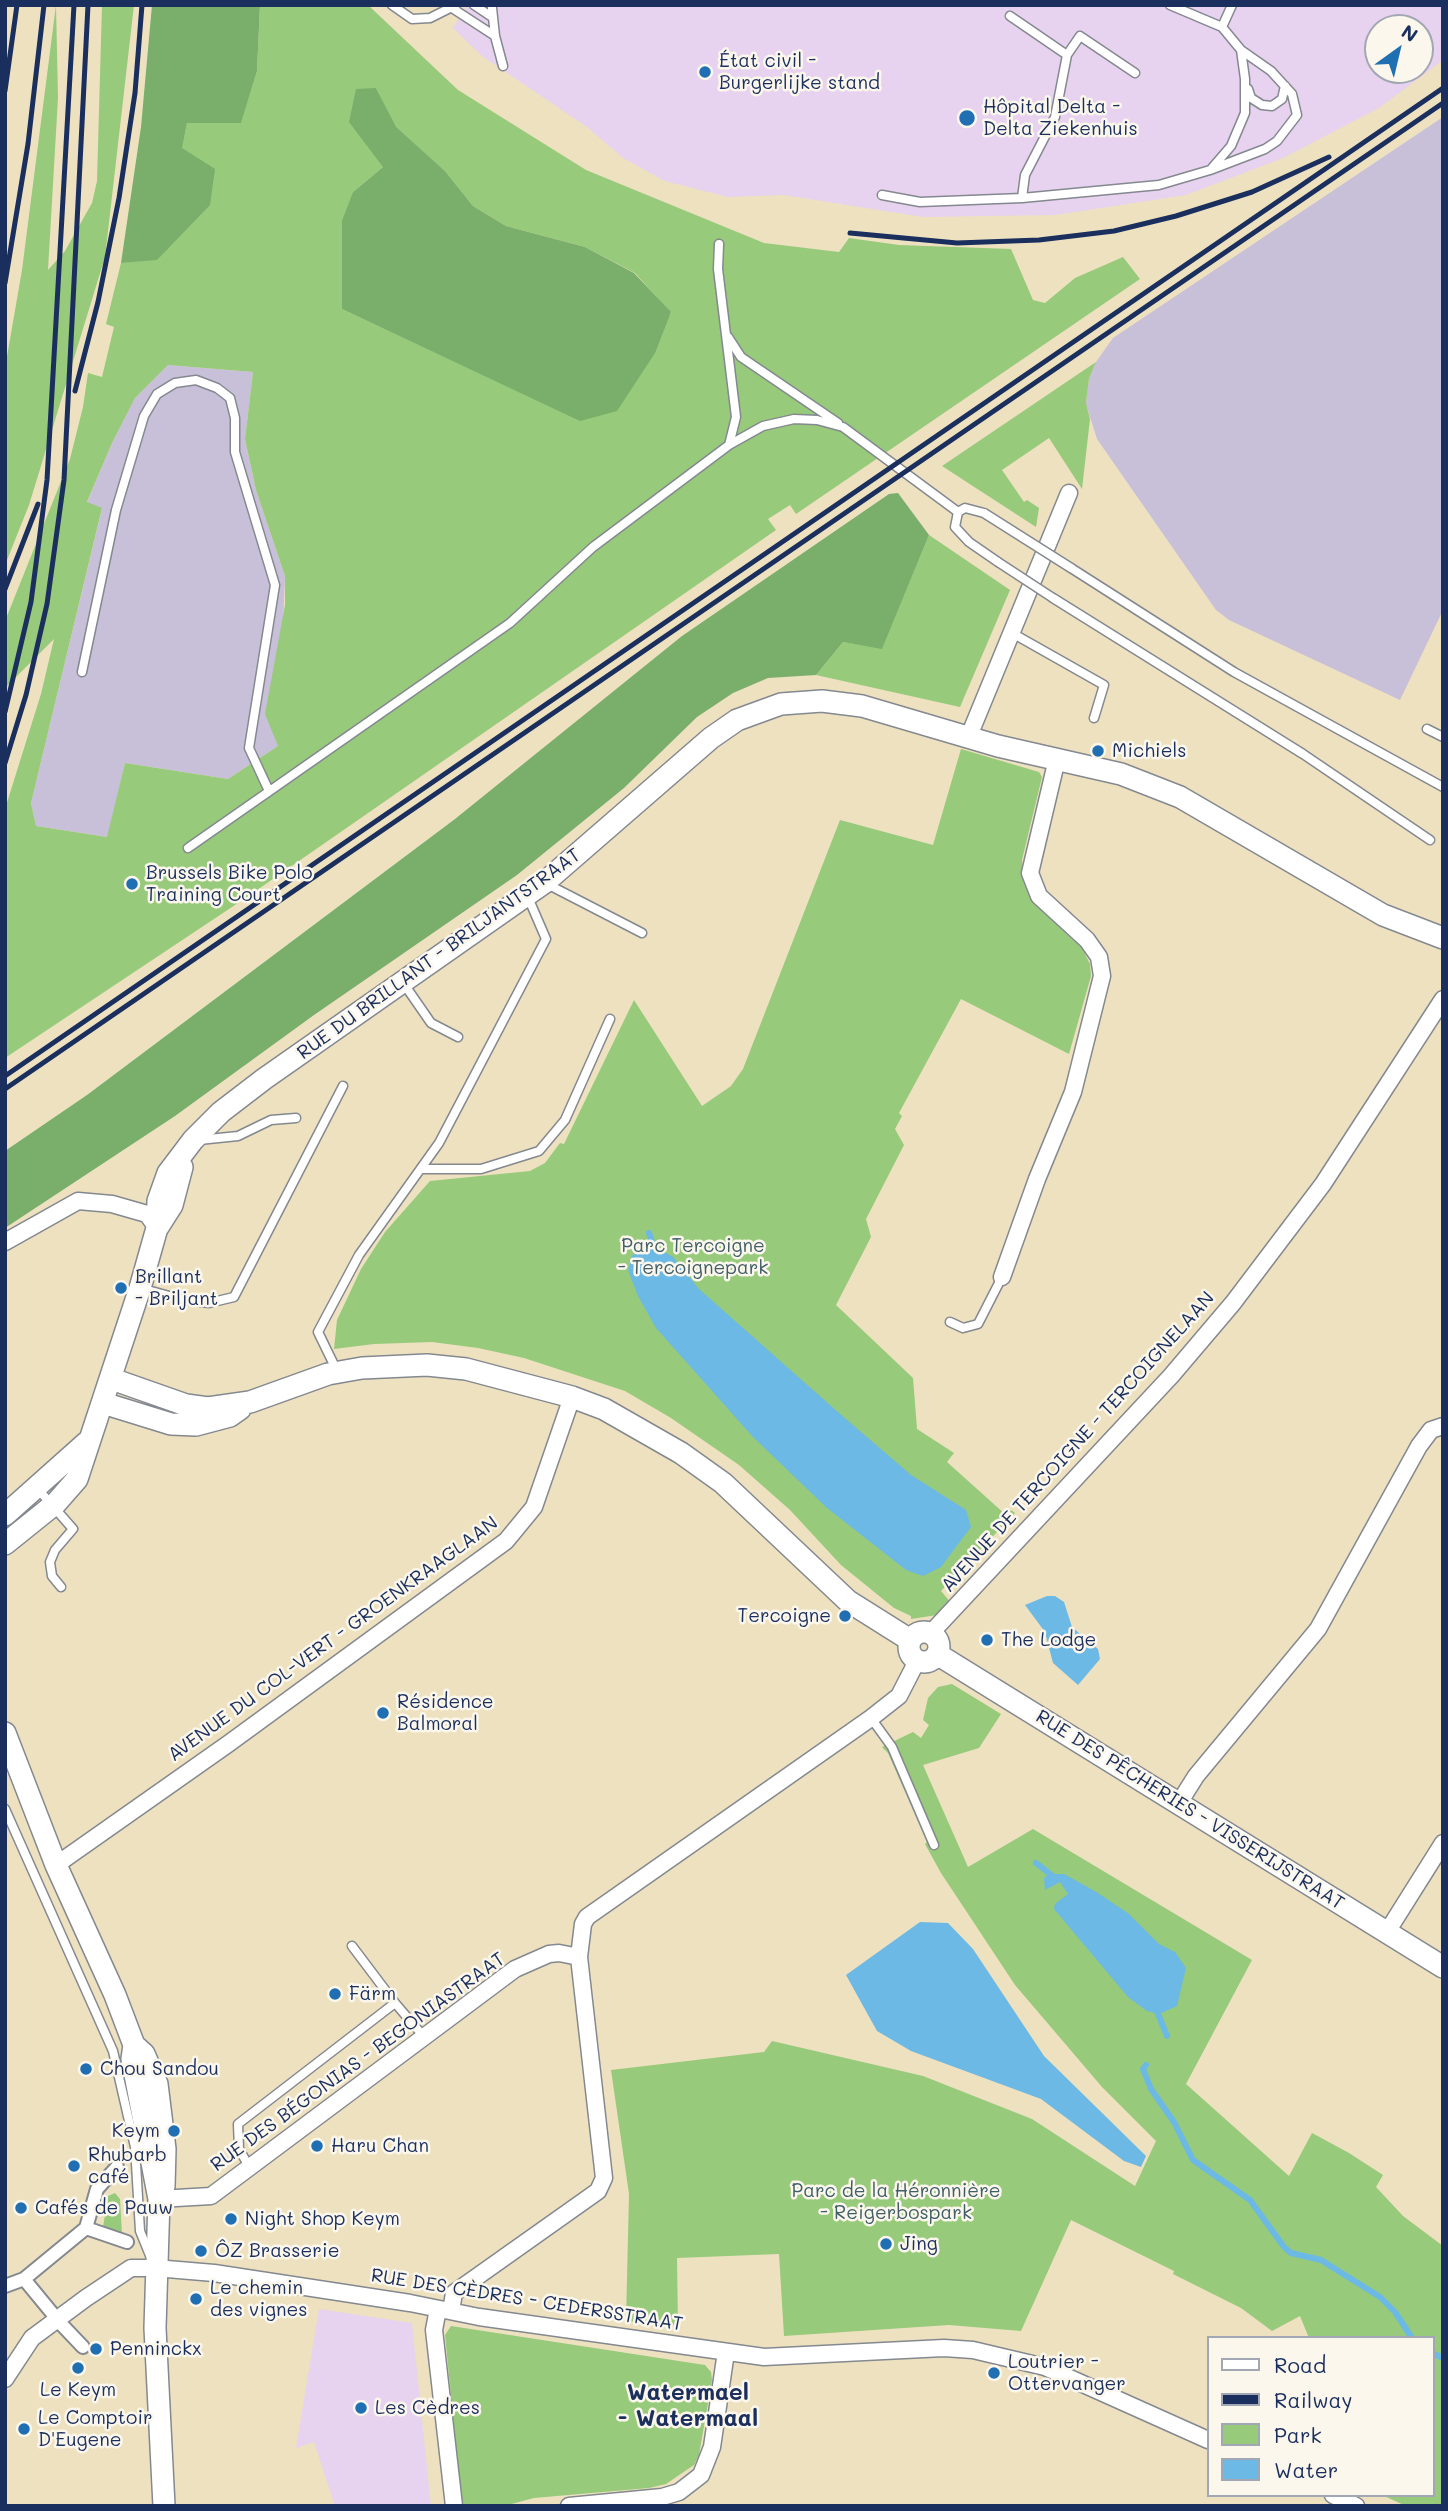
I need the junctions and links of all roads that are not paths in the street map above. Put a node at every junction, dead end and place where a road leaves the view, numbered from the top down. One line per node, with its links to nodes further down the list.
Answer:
1 (392, 5): 5 (lane)
2 (474, 5): 8 (lane)
3 (1170, 5): 7 (lane)
4 (1232, 5): 7 (lane)
5 (454, 7): 8 (lane)
6 (1010, 16): 10 (lane)
7 (1222, 27): 9 (lane)
8 (495, 36): 11 (lane)
9 (1241, 50): 13 (lane); 14 (lane)
10 (1067, 55): 12 (lane); 17 (lane)
11 (503, 66)
12 (1135, 73)
13 (1245, 79): 14 (lane); 15 (lane)
14 (1285, 86): 15 (lane)
15 (1210, 170): 17 (lane)
16 (882, 195): 17 (lane)
17 (1022, 198)
18 (719, 244): 19 (lane)
19 (727, 337): 20 (lane); 21 (lane)
20 (843, 427): 21 (lane); 23 (lane)
21 (729, 445): 32 (lane)
22 (1069, 493): 24 (street)
23 (958, 512): 31 (lane, bridge); 33 (lane, bridge)
24 (1012, 633): 26 (lane); 28 (street)
25 (82, 672): 32 (lane)
26 (1094, 718)
27 (1427, 729): 29 (lane)
28 (969, 736): 30 (street, RUE DU BRILLANT - BRILJANTSTRAAT); 35 (street, RUE DU BRILLANT - BRILJANTSTRAAT)
29 (1443, 737)
30 (1057, 759): 38 (street, RUE DU BRILLANT - BRILJANTSTRAAT); 49 (street)
31 (1443, 787)
32 (269, 790): 34 (lane)
33 (1430, 840)
34 (188, 848)
35 (544, 883): 36 (street, RUE DU BRILLANT - BRILJANTSTRAAT); 37 (lane)
36 (527, 895): 39 (street, RUE DU BRILLANT - BRILJANTSTRAAT); 46 (lane)
37 (642, 933)
38 (1443, 938)
39 (402, 983): 42 (lane); 45 (street, RUE DU BRILLANT - BRILJANTSTRAAT)
40 (1443, 999): 64 (street, AVENUE DE TERCOIGNE - TERCOIGNELAAN)
41 (610, 1020): 46 (lane)
42 (457, 1037)
43 (342, 1086): 50 (lane)
44 (296, 1118): 45 (lane)
45 (188, 1146): 47 (street)
46 (422, 1169): 52 (lane)
47 (157, 1228): 48 (street); 50 (street)
48 (5, 1242)
49 (1002, 1277): 51 (lane)
50 (141, 1288): 53 (street)
51 (950, 1322)
52 (338, 1373): 54 (street, RUE DES PÊCHERIES - VISSERIJSTRAAT); 55 (street, RUE DES PÊCHERIES - VISSERIJSTRAAT)
53 (112, 1379): 55 (street); 56 (street)
54 (572, 1397): 64 (street, RUE DES PÊCHERIES - VISSERIJSTRAAT); 73 (street, AVENUE DU COL-VERT - GROENKRAAGLAAN)
55 (250, 1402): 56 (street)
56 (103, 1404): 58 (street)
57 (1437, 1428): 69 (street)
58 (91, 1438): 59 (street); 60 (street)
59 (37, 1488): 60 (lane); 61 (street)
60 (53, 1506): 62 (street); 63 (lane)
61 (5, 1515)
62 (5, 1544)
63 (61, 1587)
64 (924, 1647): 65 (street); 69 (street, RUE DES PÊCHERIES - VISSERIJSTRAAT)
65 (872, 1718): 72 (lane); 76 (street)
66 (5, 1733): 68 (street)
67 (5, 1756): 68 (street)
68 (18, 1773): 73 (street)
69 (1179, 1803): 74 (street, RUE DES PÊCHERIES - VISSERIJSTRAAT)
70 (5, 1809): 85 (lane)
71 (1443, 1843): 74 (street)
72 (934, 1845)
73 (56, 1865): 82 (street)
74 (1387, 1932): 77 (street, RUE DES PÊCHERIES - VISSERIJSTRAAT)
75 (352, 1946): 78 (lane)
76 (579, 1957): 79 (street, RUE DES BÉGONIAS - BEGONIASTRAAT); 88 (street)
77 (1443, 1967)
78 (395, 2003): 79 (lane); 81 (lane)
79 (425, 2038): 81 (street, RUE DES BÉGONIAS - BEGONIASTRAAT)
80 (117, 2167): 83 (street)
81 (250, 2168): 82 (street, RUE DES BÉGONIAS - BEGONIASTRAAT)
82 (159, 2199): 85 (street)
83 (86, 2228): 84 (street); 86 (street)
84 (127, 2242)
85 (155, 2268): 88 (street, RUE DES CÈDRES - CEDERSSTRAAT); 93 (street, RUE DES CÈDRES - CEDERSSTRAAT); 96 (street)
86 (24, 2279): 87 (street); 89 (street)
87 (5, 2287)
88 (444, 2310): 92 (street, RUE DES CÈDRES - CEDERSSTRAAT); 97 (street)
89 (52, 2313)
90 (62, 2325): 91 (street)
91 (83, 2347)
92 (726, 2352): 94 (street, RUE DES CÈDRES - CEDERSSTRAAT); 98 (street)
93 (5, 2379)
94 (1206, 2439)
95 (1337, 2497): 99 (street)
96 (164, 2506)
97 (454, 2506)
98 (569, 2506)
99 (1356, 2506)

